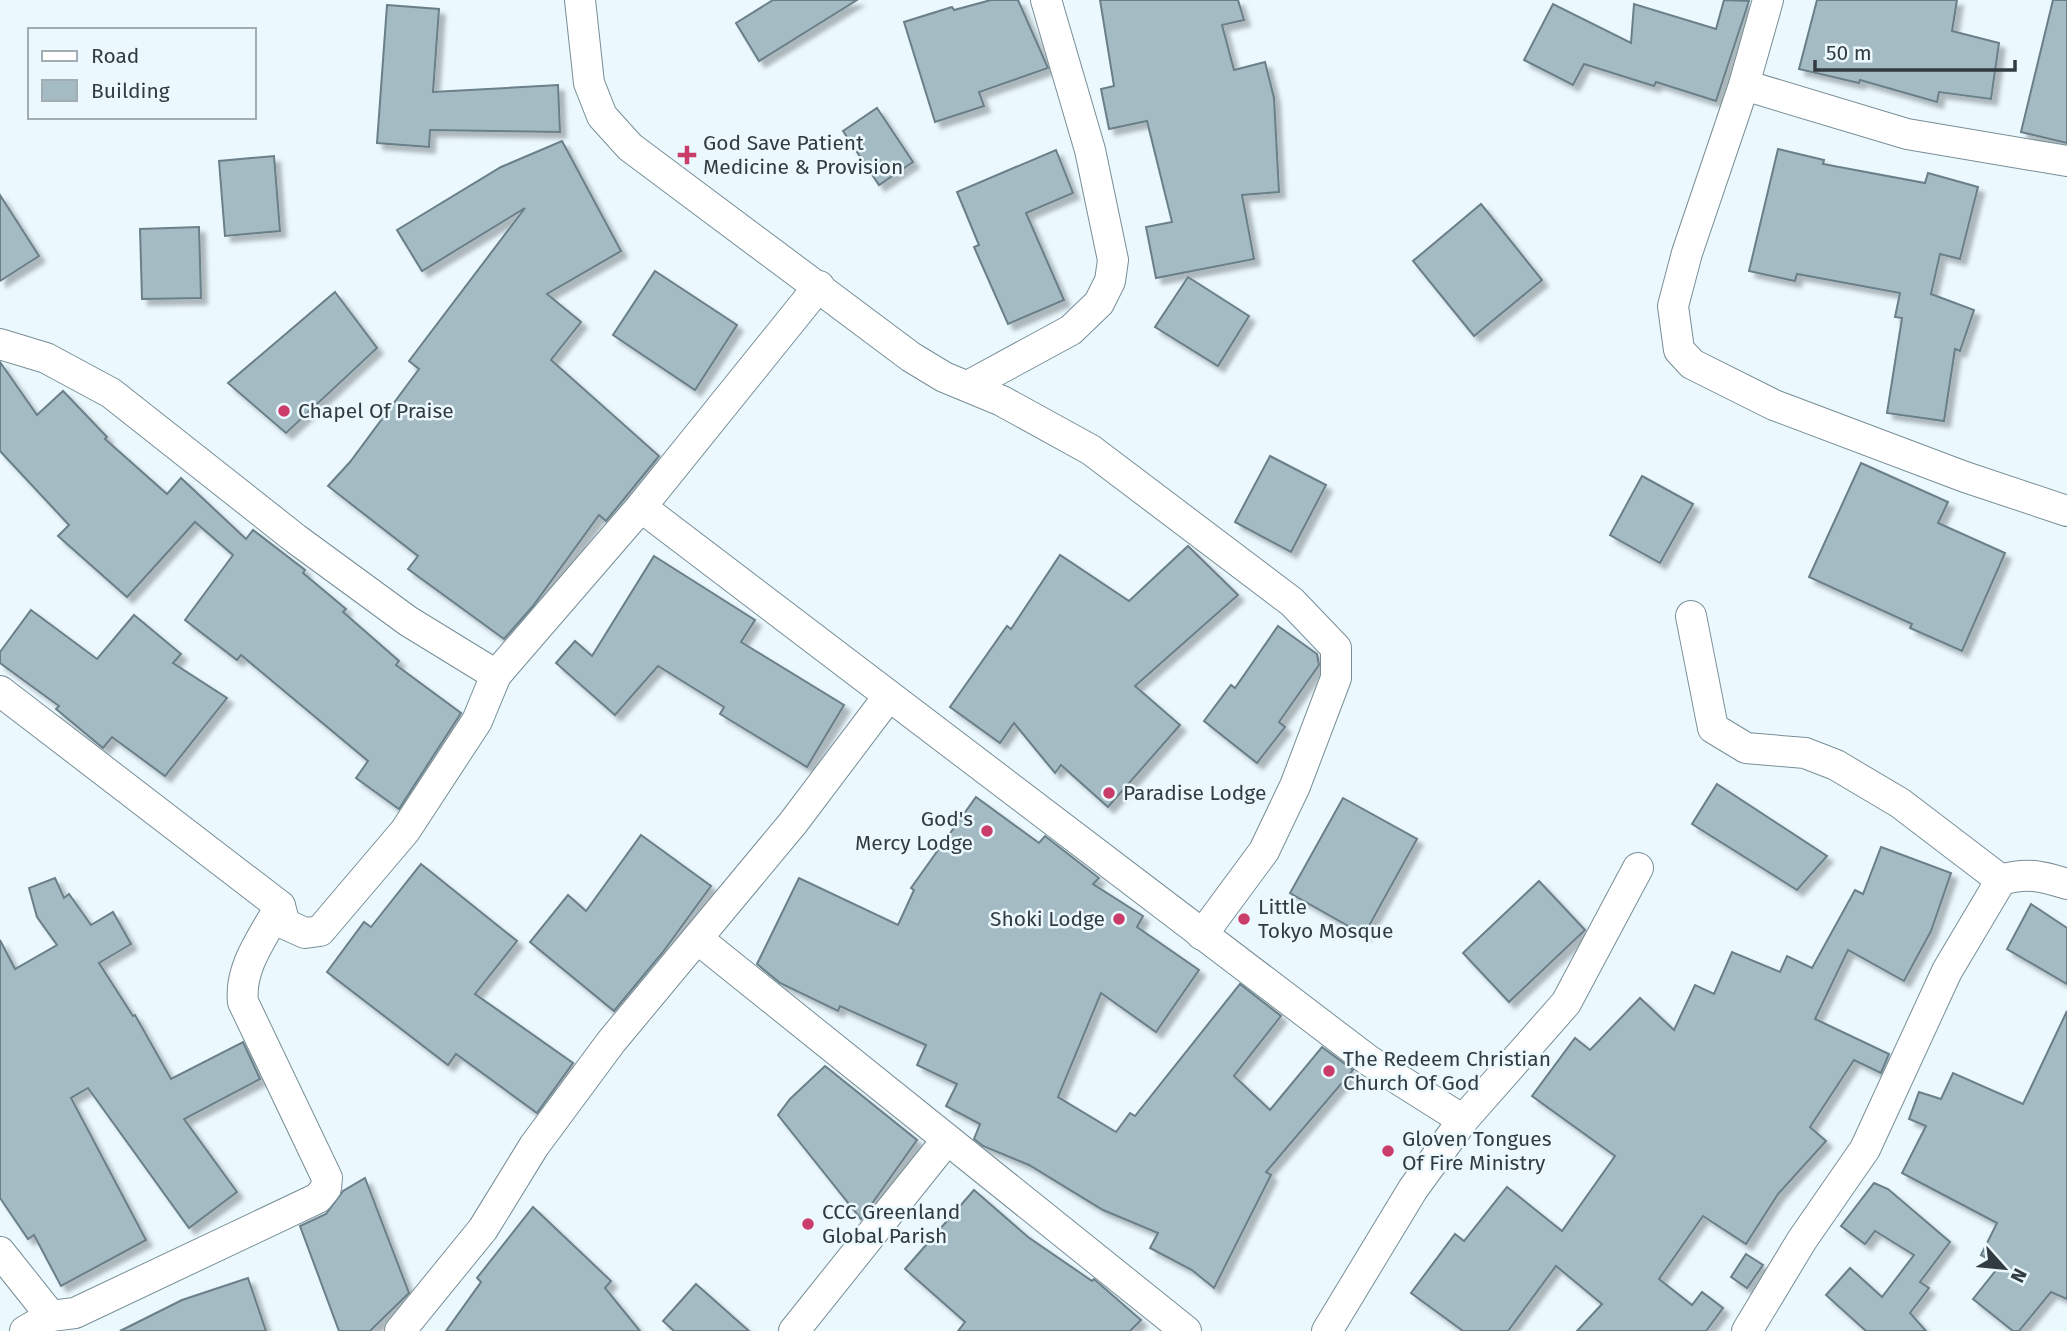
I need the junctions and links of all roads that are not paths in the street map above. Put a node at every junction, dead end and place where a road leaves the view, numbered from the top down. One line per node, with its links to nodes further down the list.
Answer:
1 (580, 0): 6 (street)
2 (1046, 0): 8 (street)
3 (1768, 0): 4 (street)
4 (1744, 85): 5 (street); 10 (street)
5 (2067, 161)
6 (820, 286): 8 (street); 9 (street)
7 (0, 344): 12 (street)
8 (968, 386): 19 (street)
9 (641, 507): 12 (street); 14 (street)
10 (2067, 511)
11 (1691, 616): 16 (street)
12 (496, 675): 18 (street)
13 (0, 691): 18 (street)
14 (888, 697): 19 (street); 20 (street)
15 (1638, 869): 21 (street)
16 (2001, 880): 17 (street); 30 (street)
17 (2067, 884)
18 (280, 906): 24 (street)
19 (1202, 935): 21 (street)
20 (699, 940): 22 (street); 26 (street)
21 (1463, 1120): 29 (street)
22 (946, 1141): 27 (street); 28 (street)
23 (0, 1252): 24 (street)
24 (71, 1320): 25 (street)
25 (25, 1331)
26 (400, 1331)
27 (794, 1331)
28 (1186, 1331)
29 (1327, 1331)
30 (1747, 1331)

